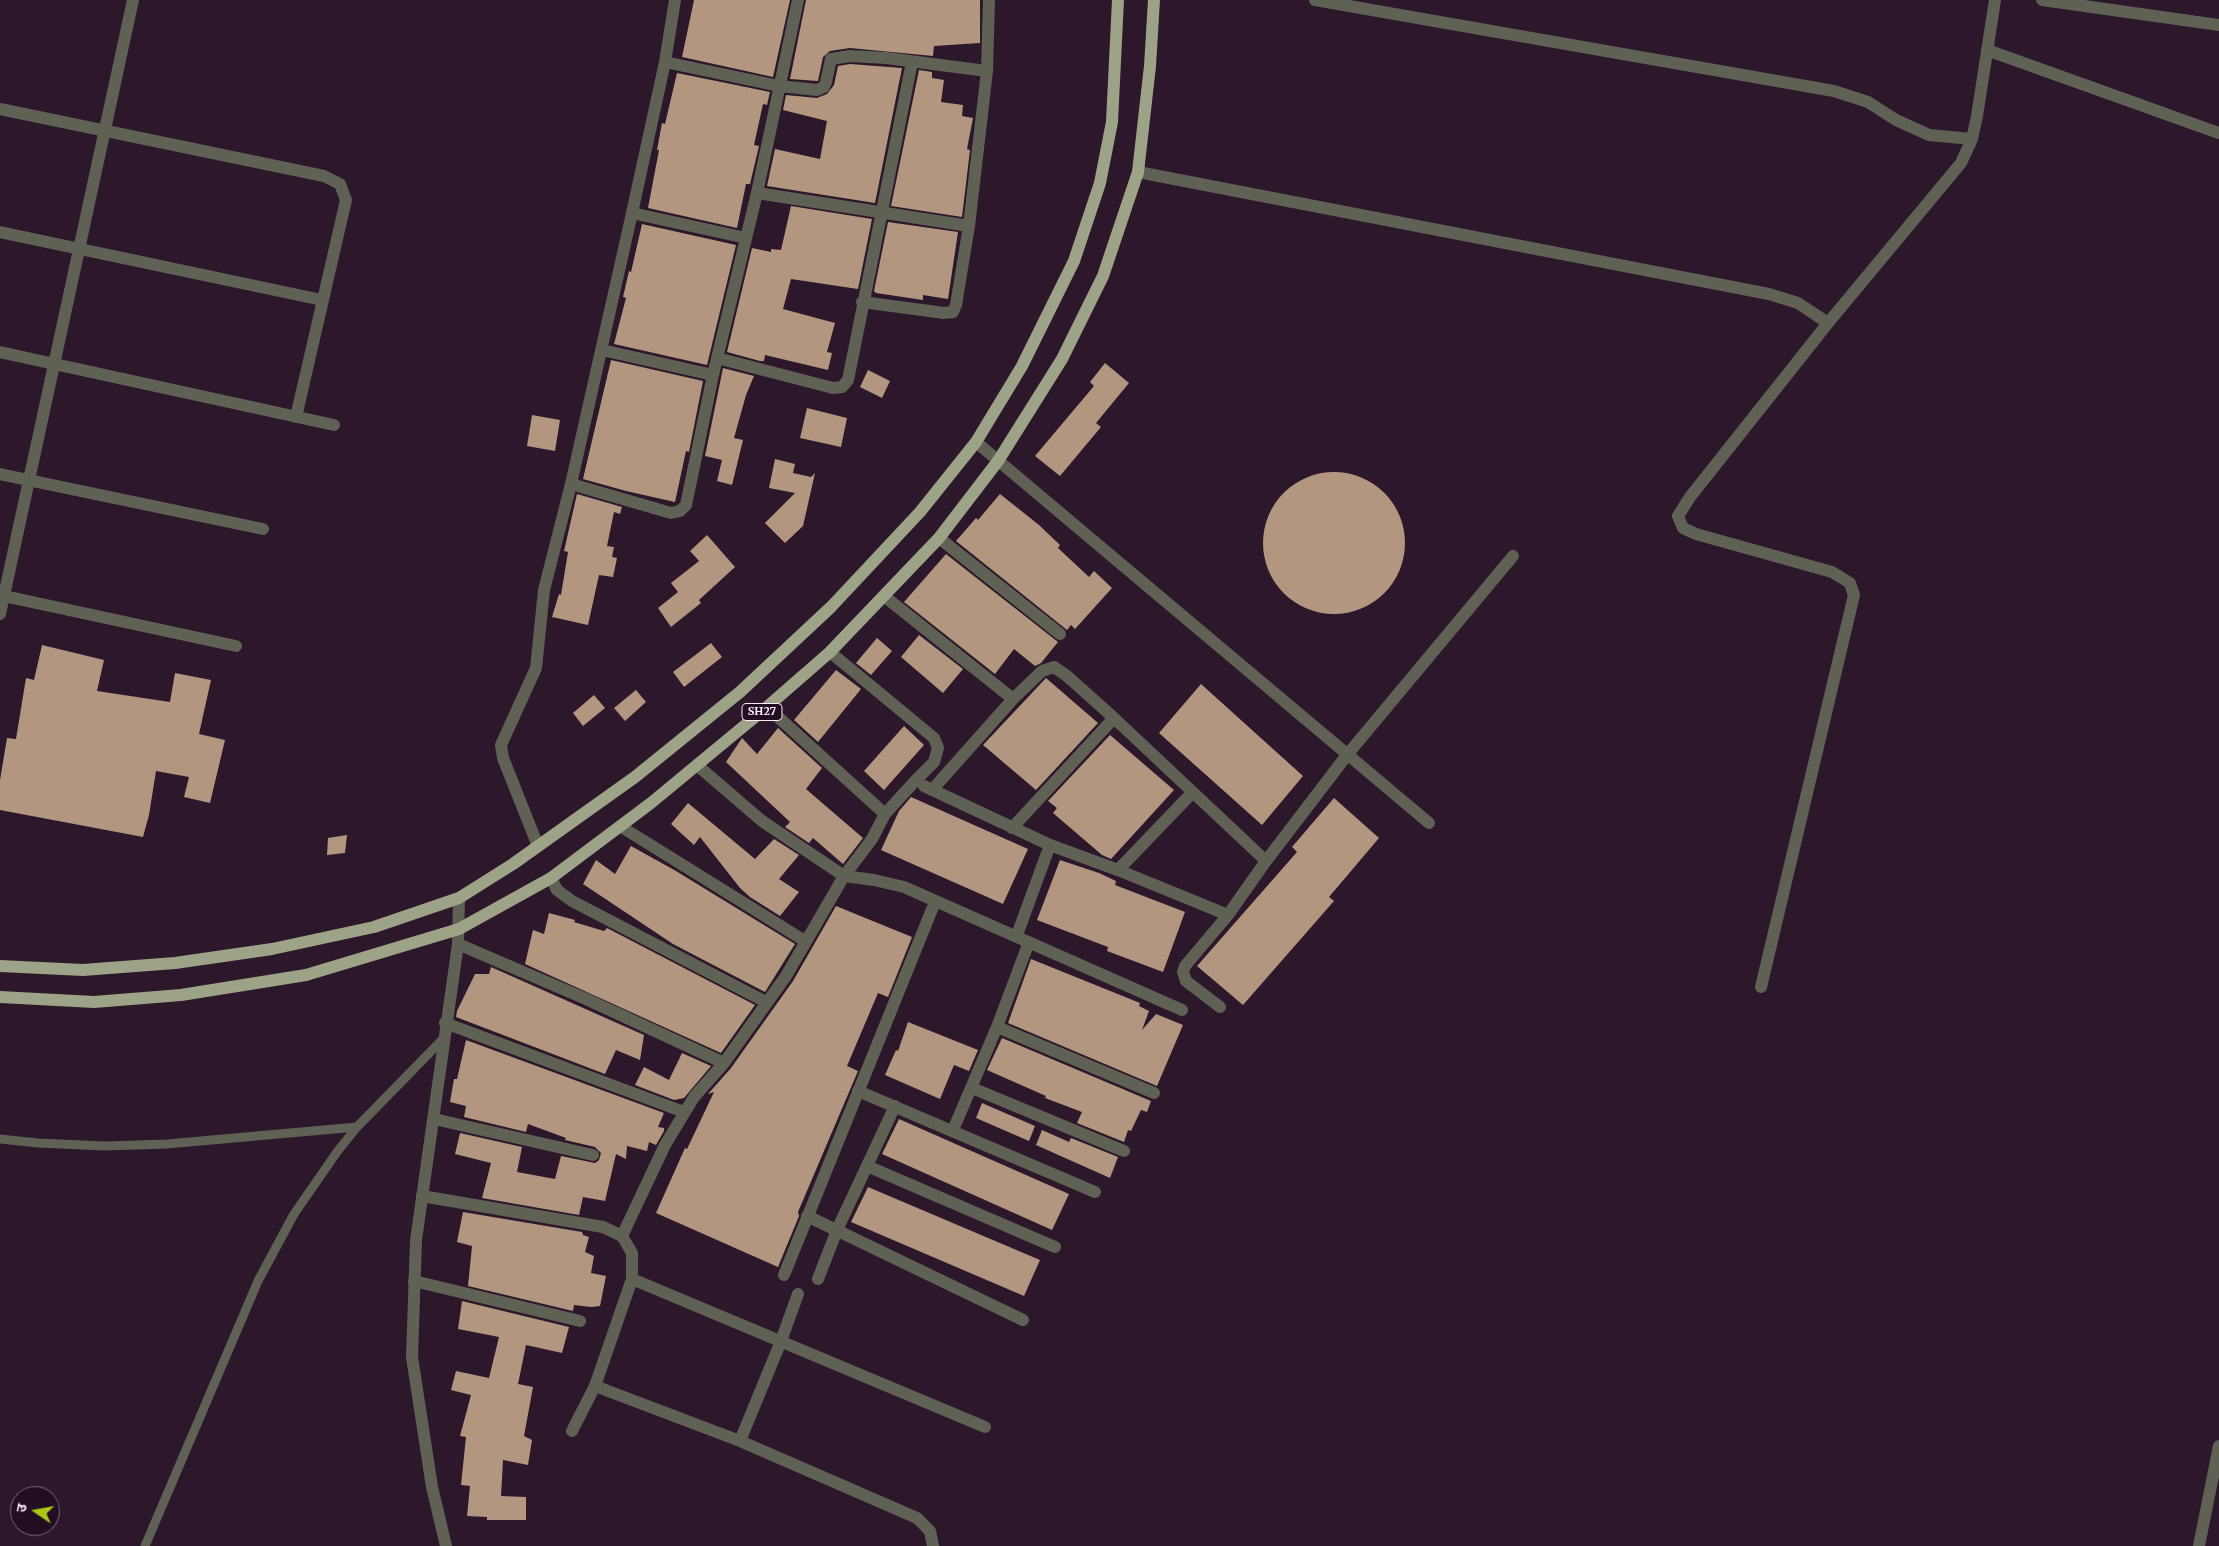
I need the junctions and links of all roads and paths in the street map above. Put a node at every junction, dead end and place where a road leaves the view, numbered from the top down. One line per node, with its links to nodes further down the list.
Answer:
1 (133, 0): 17 (street)
2 (675, 0): 12 (street)
3 (798, 0): 15 (street)
4 (989, 0): 14 (street)
5 (1118, 0): 38 (main road, SH27)
6 (1154, 0): 20 (main road, SH27)
7 (1315, 0): 19 (street)
8 (1995, 0): 11 (street)
9 (2042, 0): 10 (street)
10 (2219, 25)
11 (1988, 50): 18 (street); 19 (street)
12 (665, 62): 15 (street); 23 (street)
13 (912, 62): 14 (street); 15 (street); 22 (street)
14 (987, 71): 24 (street)
15 (779, 86): 21 (street)
16 (0, 109): 17 (street)
17 (104, 130): 27 (street); 28 (street)
18 (2219, 134)
19 (1972, 139): 30 (street)
20 (1138, 172): 30 (street); 39 (main road, SH27)
21 (757, 194): 22 (street); 26 (street)
22 (882, 212): 24 (street); 29 (street)
23 (632, 213): 26 (street); 31 (street)
24 (968, 226): 29 (street)
25 (0, 232): 27 (street)
26 (746, 238): 33 (street)
27 (78, 248): 28 (street); 34 (street)
28 (322, 300): 36 (street)
29 (862, 302): 33 (street)
30 (1828, 323): 79 (street)
31 (602, 350): 35 (street); 42 (street)
32 (0, 352): 34 (street)
33 (717, 358): 35 (street)
34 (53, 364): 36 (street); 41 (street)
35 (713, 375): 42 (street)
36 (296, 417): 37 (street)
37 (334, 425)
38 (976, 442): 39 (street); 65 (main road, SH27)
39 (998, 461): 44 (main road, SH27); 55 (street)
40 (0, 474): 41 (street)
41 (29, 481): 43 (street); 46 (street)
42 (571, 484): 65 (street)
43 (263, 529)
44 (939, 538): 47 (main road, SH27); 49 (street)
45 (1513, 556): 55 (street)
46 (2, 596): 48 (street); 50 (street)
47 (884, 596): 51 (main road, SH27); 52 (street)
48 (0, 614)
49 (1060, 634)
50 (236, 646)
51 (830, 652): 53 (main road, SH27); 57 (street)
52 (1013, 699): 54 (street); 58 (street)
53 (767, 707): 56 (main road, SH27); 60 (street)
54 (1114, 718): 59 (street); 63 (street)
55 (1347, 755): 61 (street); 66 (street)
56 (698, 766): 62 (main road, SH27); 68 (street)
57 (914, 780): 58 (street); 60 (street)
58 (932, 790): 63 (street)
59 (1192, 793): 66 (street); 67 (street)
60 (885, 814): 68 (street)
61 (1429, 822)
62 (620, 826): 69 (main road, SH27); 75 (street)
63 (1012, 828): 64 (street)
64 (1050, 845): 67 (street); 74 (street)
65 (538, 846): 70 (main road, SH27)
66 (1266, 861): 72 (street)
67 (1118, 870): 72 (street)
68 (844, 876): 71 (street); 75 (street)
69 (551, 878): 73 (main road, SH27); 81 (street)
70 (459, 898): 73 (street); 78 (main road, SH27)
71 (936, 902): 74 (street); 89 (street)
72 (1228, 915): 82 (street)
73 (459, 929): 77 (street); 80 (main road, SH27)
74 (1017, 935): 76 (street)
75 (805, 941): 81 (street)
76 (1029, 942): 83 (street); 85 (street)
77 (458, 944): 84 (street); 87 (street)
78 (0, 966)
79 (1761, 987)
80 (0, 997)
81 (766, 1002): 87 (street)
82 (1220, 1007)
83 (1182, 1010)
84 (445, 1023): 86 (street); 92 (street)
85 (997, 1027): 88 (street); 90 (street)
86 (445, 1036): 93 (street); 94 (lane)
87 (724, 1063): 92 (street)
88 (972, 1088): 95 (street); 97 (street)
89 (858, 1091): 91 (street); 102 (street)
90 (1154, 1092)
91 (895, 1106): 95 (street); 99 (street)
92 (684, 1112): 104 (street)
93 (434, 1119): 98 (street); 101 (street)
94 (357, 1127): 96 (lane); 120 (lane)
95 (953, 1130): 100 (street)
96 (0, 1139)
97 (1124, 1151)
98 (594, 1155)
99 (867, 1166): 103 (street); 105 (street)
100 (1095, 1192)
101 (422, 1196): 104 (street); 109 (street)
102 (807, 1216): 103 (street); 106 (street)
103 (837, 1230): 108 (street); 111 (street)
104 (622, 1236): 107 (street)
105 (1054, 1246)
106 (784, 1275)
107 (632, 1279): 113 (street); 114 (street)
108 (818, 1279)
109 (414, 1281): 112 (street); 121 (street)
110 (798, 1294): 113 (street)
111 (1023, 1320)
112 (580, 1321)
113 (782, 1341): 115 (street); 117 (street)
114 (595, 1386): 116 (street); 117 (street)
115 (985, 1427)
116 (572, 1431)
117 (740, 1441): 122 (street)
118 (2219, 1446): 119 (street)
119 (2217, 1472): 123 (street)
120 (145, 1546)
121 (446, 1546)
122 (933, 1546)
123 (2199, 1546)

